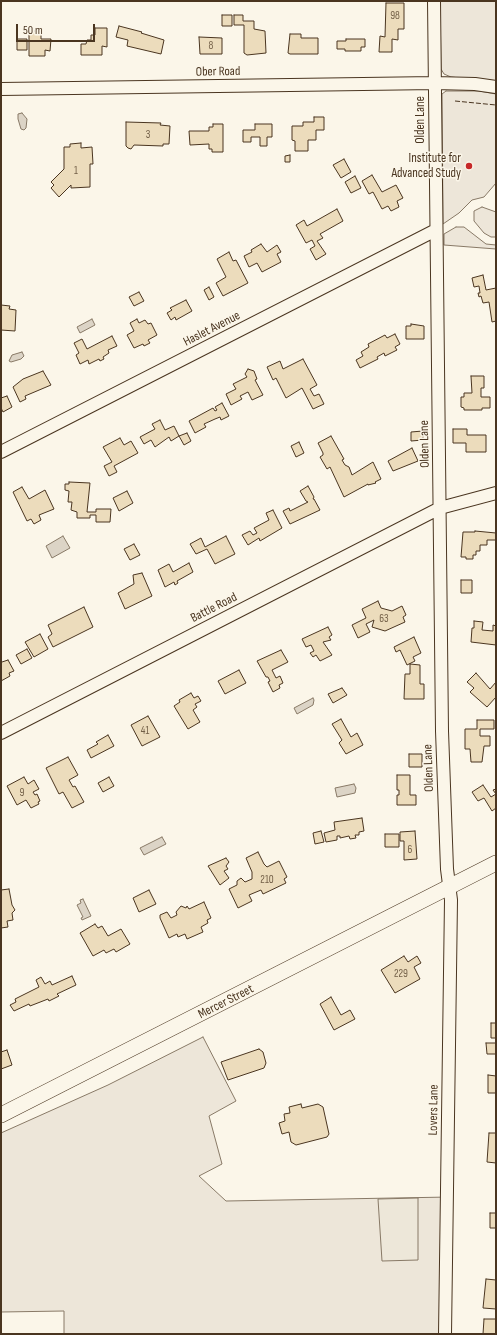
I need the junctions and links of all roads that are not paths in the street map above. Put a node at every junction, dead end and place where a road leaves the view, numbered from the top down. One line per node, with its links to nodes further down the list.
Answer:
1 (434, 1): 2 (street, Olden Lane)
2 (435, 83): 3 (street, Ober Road); 4 (street, Ober Road); 5 (street, Olden Lane)
3 (496, 87)
4 (1, 89)
5 (436, 230): 6 (street, Haslet Avenue); 8 (street, Olden Lane)
6 (1, 452)
7 (496, 493): 8 (street, Battle Road)
8 (440, 508): 9 (street, Battle Road); 11 (street, Olden Lane)
9 (1, 733)
10 (496, 863): 11 (main road, Mercer Street)
11 (449, 886): 12 (main road, Mercer Street); 13 (street, Lovers Lane)
12 (1, 1115)
13 (445, 1334)

